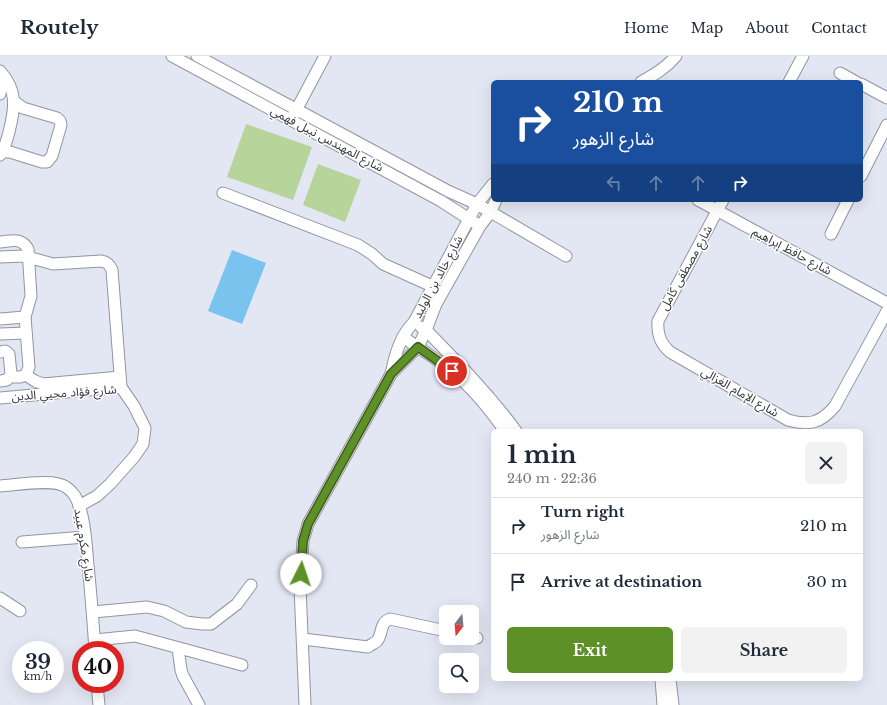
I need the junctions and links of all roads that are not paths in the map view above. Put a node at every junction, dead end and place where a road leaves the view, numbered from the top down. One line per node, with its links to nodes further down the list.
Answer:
1 (172, 56): 17 (street, شارع المهندس نبيل فهمي)
2 (197, 56): 16 (street, شارع المهندس نبيل فهمي)
3 (324, 56): 16 (street)
4 (676, 56): 9 (street)
5 (803, 56): 10 (street)
6 (0, 71): 15 (street)
7 (840, 73): 11 (street)
8 (0, 76): 13 (street)
9 (645, 80)
10 (790, 80)
11 (852, 80)
12 (863, 85): 14 (street)
13 (0, 94)
14 (887, 98)
15 (14, 102): 19 (street); 19 (street)
16 (297, 110): 17 (street); 27 (street, شارع المهندس نبيل فهمي)
17 (291, 120): 30 (street, شارع المهندس نبيل فهمي)
18 (887, 125): 20 (street)
19 (1, 154)
20 (863, 172)
21 (491, 186): 27 (street, شارع خالد بن الوليد)
22 (223, 193): 37 (street)
23 (495, 202): 29 (street, شارع خالد بن الوليد)
24 (702, 202): 28 (street, شارع حافظ إبراهيم)
25 (722, 202): 28 (street, شارع مصطفى كامل)
26 (847, 202): 32 (street)
27 (477, 204): 29 (street, شارع المهندس نبيل فهمي); 30 (street, شارع خالد بن الوليد)
28 (718, 211): 38 (street, شارع حافظ إبراهيم); 47 (street, شارع مصطفى كامل)
29 (490, 213): 31 (street, شارع خالد بن الوليد); 34 (street, شارع المهندس نبيل فهمي)
30 (469, 219): 31 (street, شارع المهندس نبيل فهمي); 37 (street, شارع خالد بن الوليد)
31 (480, 226): 43 (street, شارع خالد بن الوليد)
32 (831, 234)
33 (0, 242): 36 (street)
34 (566, 256)
35 (0, 257): 36 (street)
36 (29, 257): 40 (street); 53 (street)
37 (432, 286): 42 (street, شارع خالد بن الوليد)
38 (887, 303)
39 (887, 311): 47 (street, شارع الإمام الغزالي)
40 (25, 317): 41 (street); 44 (street)
41 (0, 319)
42 (414, 322): 43 (street); 46 (street, شارع خالد بن الوليد)
43 (426, 330): 48 (street, شارع خالد بن الوليد); 56 (street)
44 (26, 333): 45 (street); 51 (street)
45 (0, 334)
46 (403, 337): 48 (street); 50 (street, شارع خالد بن الوليد)
47 (659, 338)
48 (418, 347): 50 (street, شارع خالد بن الوليد); 55 (street)
49 (0, 352): 52 (street)
50 (391, 374): 66 (street, شارع خالد بن الوليد)
51 (26, 375): 52 (street); 53 (street)
52 (5, 379)
53 (121, 382): 54 (street, شارع فؤاد محيي الدين); 58 (street, شارع فؤاد محيي الدين)
54 (0, 398)
55 (503, 429)
56 (515, 429)
57 (0, 486): 58 (street, شارع مكرم عبيد)
58 (79, 506): 59 (street, شارع مكرم عبيد)
59 (85, 537): 60 (street); 64 (street, شارع مكرم عبيد)
60 (22, 542)
61 (251, 585): 64 (street)
62 (0, 598): 63 (street)
63 (20, 611)
64 (93, 612): 67 (street, شارع مكرم عبيد)
65 (439, 630): 66 (street)
66 (302, 638): 76 (street, شارع خالد بن الوليد)
67 (95, 641)
68 (112, 641): 69 (street)
69 (178, 648): 70 (street); 75 (street)
70 (242, 665)
71 (661, 681): 77 (street)
72 (670, 681): 78 (street)
73 (98, 693): 74 (street)
74 (99, 705)
75 (200, 705)
76 (305, 705)
77 (663, 705)
78 (673, 705)

